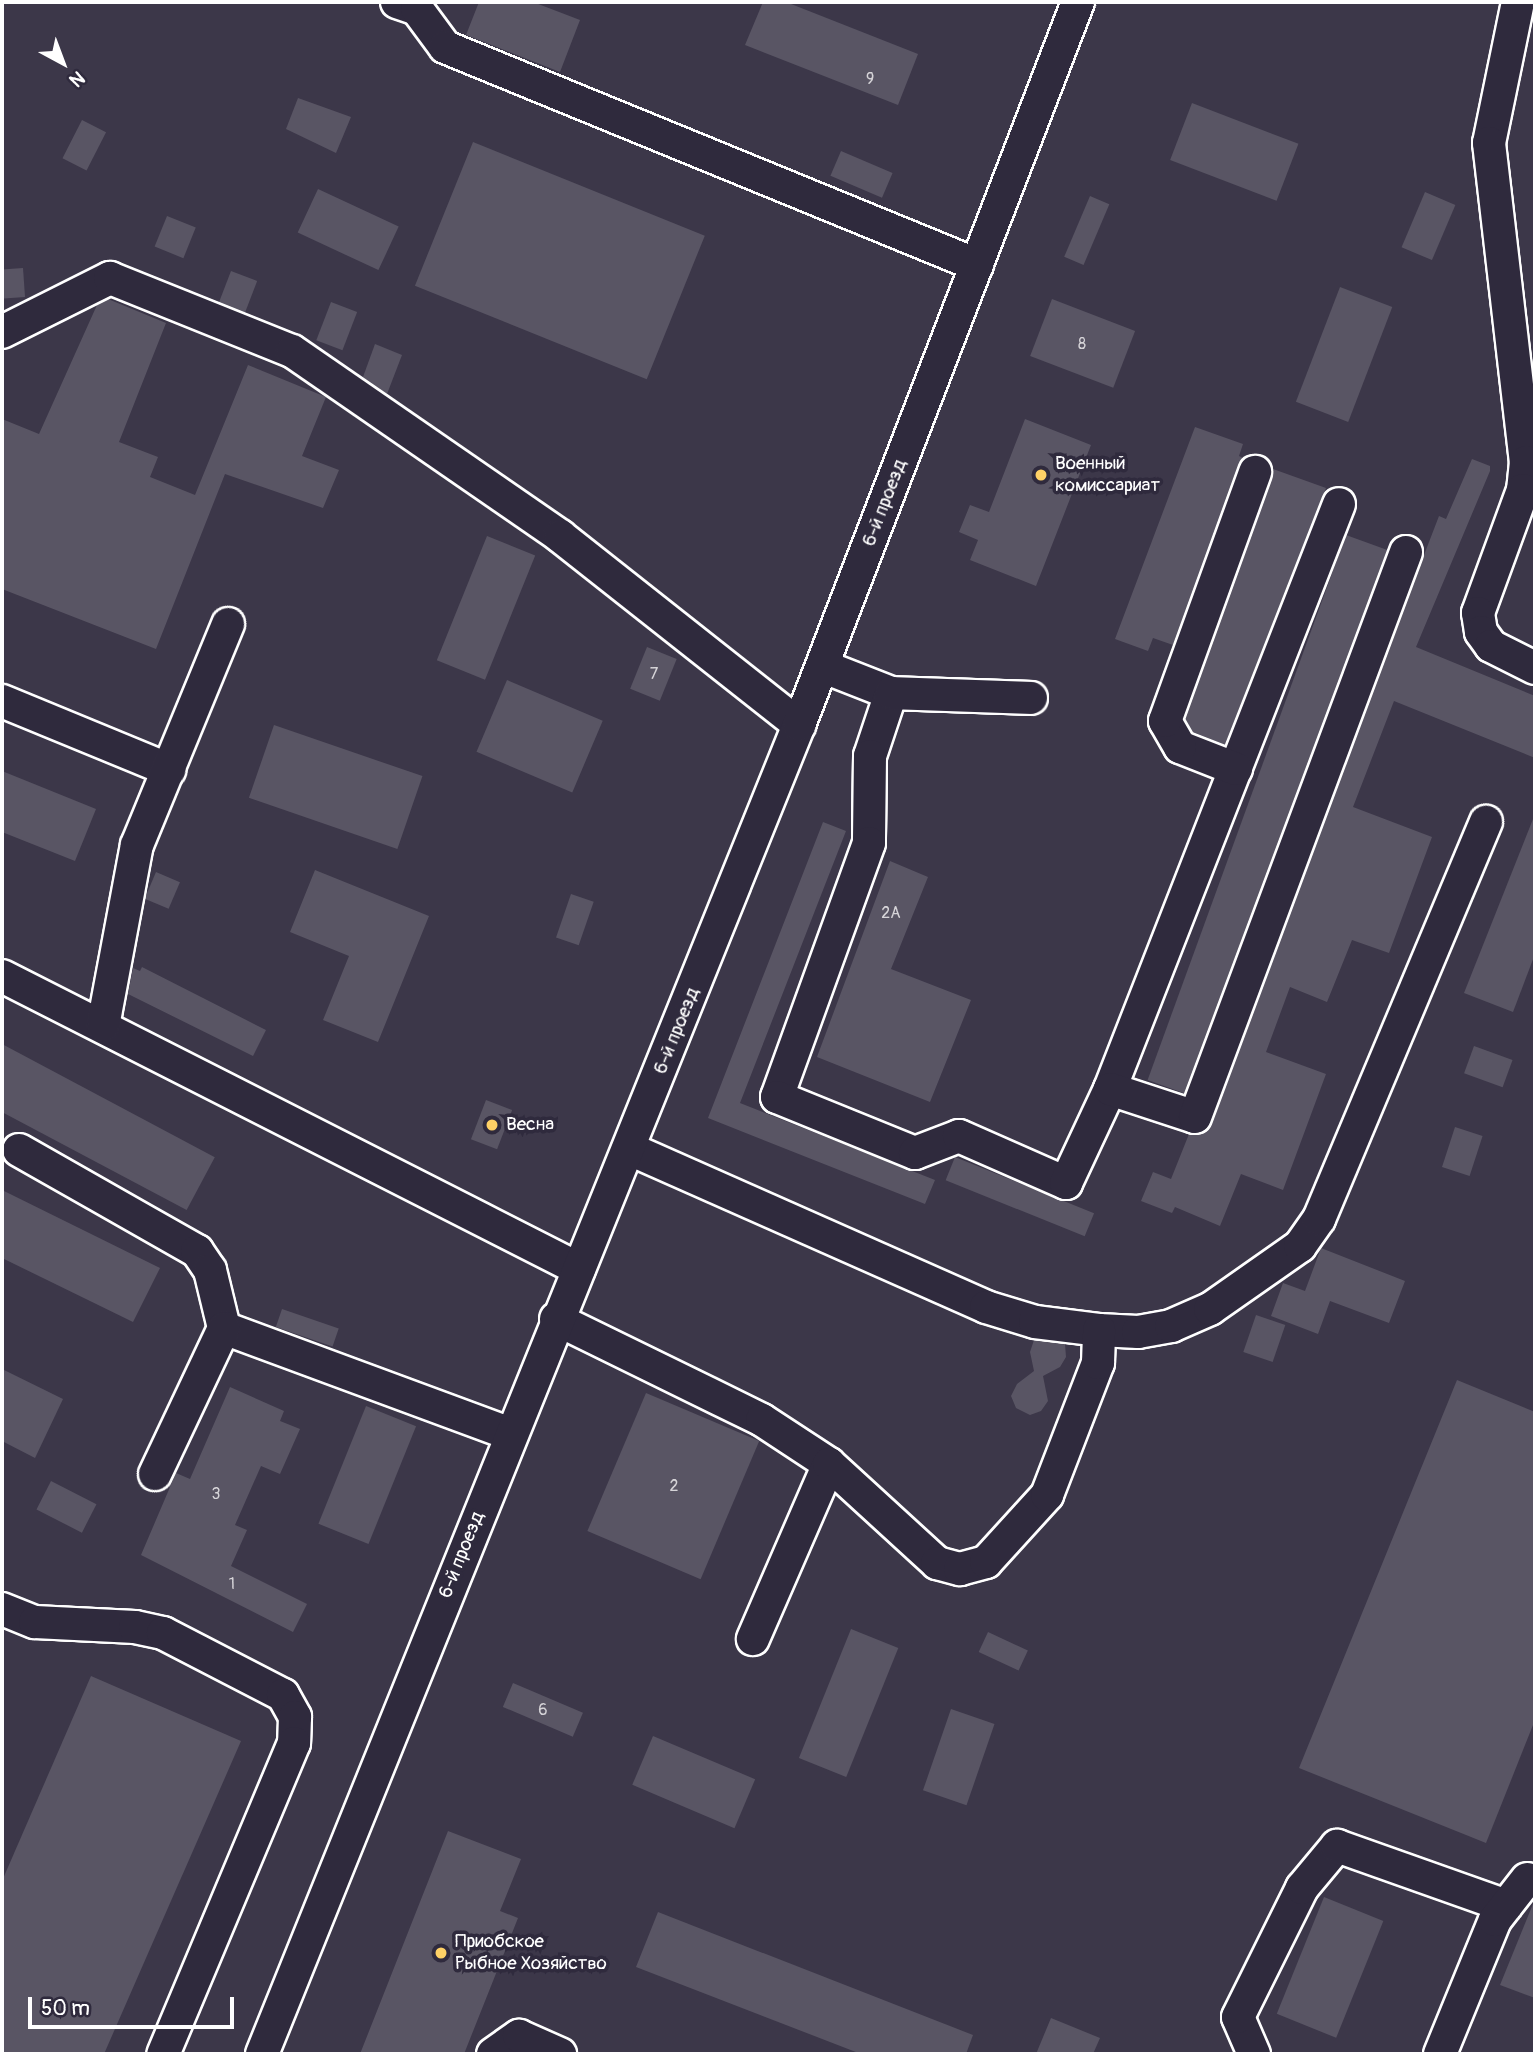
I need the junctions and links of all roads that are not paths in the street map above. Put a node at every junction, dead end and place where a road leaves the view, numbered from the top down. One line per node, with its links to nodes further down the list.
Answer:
1 (397, 2): 4 (street)
2 (1078, 2): 4 (street, 6-й проезд)
3 (1518, 2): 11 (street)
4 (976, 265): 10 (street, 6-й проезд)
5 (2, 332): 15 (street)
6 (1255, 472): 16 (street)
7 (1339, 504): 16 (street)
8 (1406, 552): 21 (street)
9 (228, 624): 17 (street)
10 (822, 666): 12 (street); 15 (street, 6-й проезд)
11 (1535, 668)
12 (891, 694): 13 (street); 21 (street)
13 (1031, 698)
14 (2, 701): 17 (street)
15 (799, 725): 22 (street, 6-й проезд)
16 (1236, 769): 21 (street)
17 (169, 770): 20 (street)
18 (1486, 822): 27 (street)
19 (2, 976): 20 (street)
20 (103, 1026): 24 (street)
21 (1110, 1088)
22 (630, 1149): 24 (street, 6-й проезд); 27 (street)
23 (19, 1150): 26 (street)
24 (579, 1269): 25 (street, 6-й проезд)
25 (556, 1319): 28 (street, 6-й проезд); 29 (street)
26 (224, 1328): 28 (street); 30 (street)
27 (1099, 1330): 29 (street)
28 (510, 1434): 36 (street, 6-й проезд)
29 (829, 1464): 32 (street)
30 (155, 1474)
31 (3, 1612): 35 (street)
32 (753, 1639)
33 (1533, 1873): 34 (street)
34 (1506, 1906): 39 (street); 40 (street)
35 (163, 2054)
36 (262, 2054)
37 (493, 2054): 38 (street)
38 (560, 2054)
39 (1254, 2054)
40 (1440, 2054)

